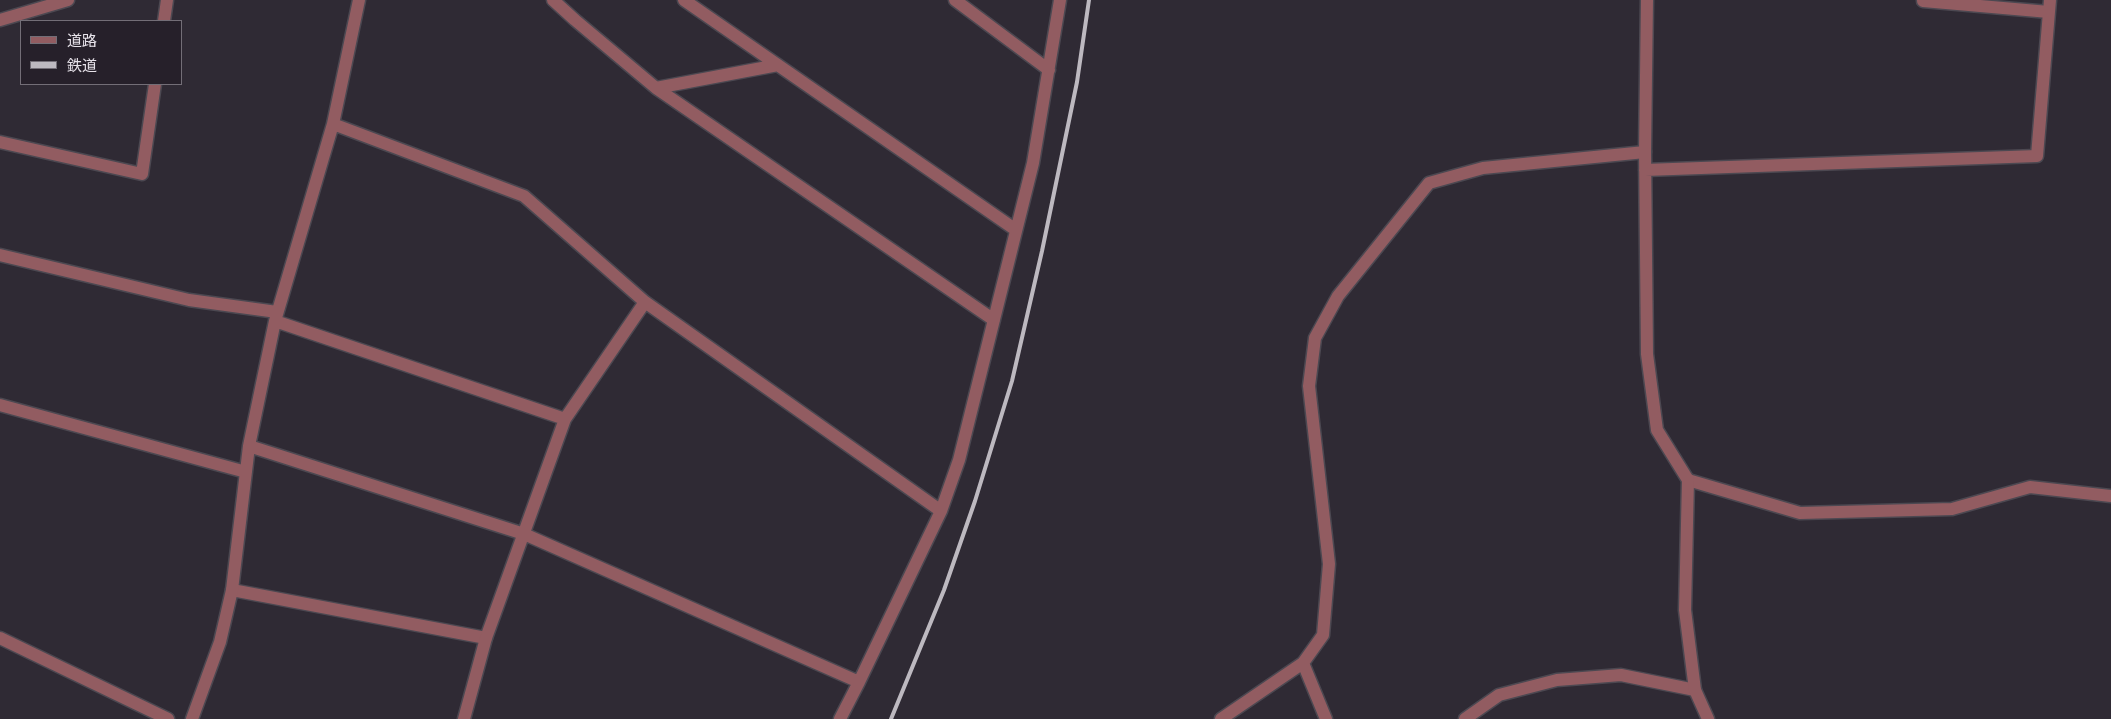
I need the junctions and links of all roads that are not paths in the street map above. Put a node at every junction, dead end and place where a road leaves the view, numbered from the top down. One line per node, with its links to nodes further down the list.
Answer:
1 (68, 0): 11 (street)
2 (167, 0): 12 (street)
3 (359, 0): 17 (street)
4 (554, 0): 16 (street)
5 (684, 0): 13 (street)
6 (955, 0): 14 (street)
7 (1060, 0): 14 (street)
8 (1647, 0): 19 (street)
9 (1923, 1): 10 (street)
10 (2049, 6): 20 (street)
11 (0, 20)
12 (164, 20)
13 (778, 65): 16 (street); 21 (street)
14 (1049, 70): 21 (street)
15 (155, 85): 18 (street)
16 (656, 88): 25 (street)
17 (333, 124): 23 (street); 24 (street)
18 (0, 142)
19 (1645, 152): 20 (street); 37 (street)
20 (1645, 170): 30 (street)
21 (1016, 230): 25 (street)
22 (0, 255): 24 (street)
23 (645, 302): 27 (street); 32 (street)
24 (276, 317): 27 (street); 28 (street)
25 (994, 320): 32 (street)
26 (0, 405): 29 (street)
27 (565, 419): 33 (street)
28 (249, 446): 29 (street); 33 (street)
29 (246, 472): 34 (street)
30 (1688, 480): 31 (street); 39 (street)
31 (2111, 496)
32 (940, 511): 38 (street)
33 (524, 534): 36 (street); 38 (street)
34 (232, 590): 36 (street); 41 (street)
35 (0, 638): 40 (street)
36 (486, 638): 42 (street)
37 (1303, 663): 44 (street); 45 (street)
38 (859, 682): 43 (street)
39 (1695, 690): 46 (street); 47 (street)
40 (168, 719)
41 (192, 719)
42 (464, 719)
43 (840, 719)
44 (1221, 719)
45 (1326, 719)
46 (1465, 719)
47 (1708, 719)

